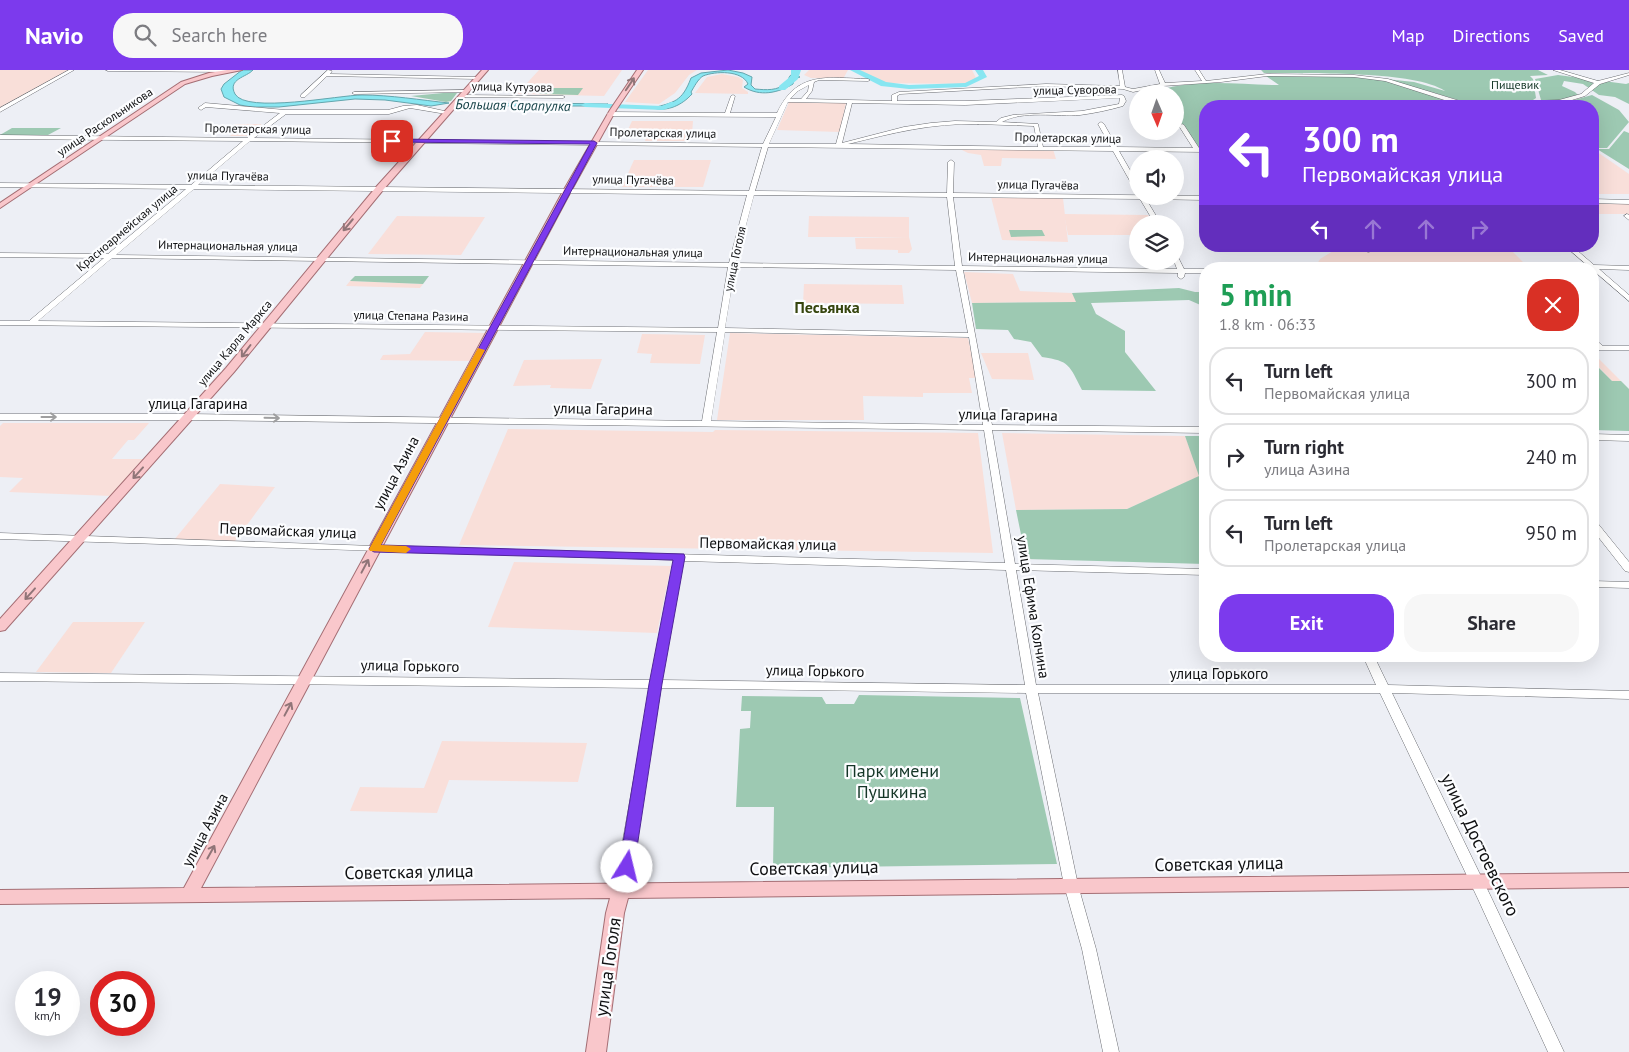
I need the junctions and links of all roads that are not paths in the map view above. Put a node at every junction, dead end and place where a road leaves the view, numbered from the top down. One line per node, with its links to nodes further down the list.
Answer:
1 (72, 70): 39 (street)
2 (108, 70): 16 (street)
3 (234, 70): 4 (main road, улица Раскольникова); 14 (main road, улица Раскольникова)
4 (239, 70)
5 (331, 70): 17 (street)
6 (484, 70): 19 (main road, улица Карла Маркса)
7 (640, 70): 42 (main road, улица Азина, one-way to 7)
8 (1120, 70): 25 (street)
9 (1157, 70): 24 (street)
10 (1197, 70): 22 (street)
11 (1261, 70): 18 (street)
12 (1555, 70): 23 (street)
13 (1624, 70): 15 (street)
14 (228, 71): 16 (main road, улица Раскольникова)
15 (1629, 73): 23 (street)
16 (190, 75): 49 (main road, улица Раскольникова)
17 (326, 75): 19 (street); 27 (street)
18 (1267, 75): 22 (street); 33 (street)
19 (478, 78): 28 (main road, улица Карла Маркса)
20 (868, 80): 21 (street)
21 (812, 81): 32 (street); 35 (street)
22 (1204, 81): 24 (street)
23 (1598, 83): 34 (street)
24 (1163, 85)
25 (1126, 89): 30 (street); 37 (street)
26 (354, 92): 28 (street, улица Кутузова)
27 (302, 96)
28 (461, 96): 31 (street, улица Кутузова); 40 (main road, улица Карла Маркса)
29 (733, 96): 43 (street)
30 (1122, 96): 37 (street, улица Суворова); 45 (street, улица Суворова)
31 (563, 97)
32 (786, 100): 35 (street, улица Суворова); 44 (street, улица Гоголя)
33 (1453, 100)
34 (1566, 100)
35 (802, 101): 36 (street, улица Суворова)
36 (850, 102): 37 (street, улица Суворова); 54 (street)
37 (895, 103)
38 (201, 108): 41 (street)
39 (0, 110)
40 (447, 111): 41 (street); 51 (main road, улица Карла Маркса)
41 (285, 112): 50 (street, Красноармейская улица)
42 (612, 112): 43 (street); 52 (main road, улица Азина)
43 (727, 114): 44 (street)
44 (779, 115): 53 (street, улица Гоголя)
45 (997, 123): 54 (street); 55 (street)
46 (1101, 124): 56 (street)
47 (1184, 129): 57 (street)
48 (0, 137): 49 (street, Пролетарская улица)
49 (103, 137): 50 (street, Пролетарская улица); 61 (main road, улица Раскольникова)
50 (249, 139): 51 (street, Пролетарская улица); 62 (street, Красноармейская улица)
51 (421, 141): 52 (street, Пролетарская улица); 63 (main road, улица Карла Маркса)
52 (594, 143): 53 (street, Пролетарская улица); 64 (main road, улица Азина)
53 (766, 144): 54 (street, Пролетарская улица); 65 (street, улица Гоголя)
54 (839, 145): 55 (street, Пролетарская улица)
55 (1041, 148): 56 (street, Пролетарская улица)
56 (1114, 148): 57 (street, Пролетарская улица); 59 (street)
57 (1197, 150)
58 (951, 162): 66 (street, улица Ефима Колчина)
59 (1129, 174)
60 (0, 185): 61 (street, улица Пугачёва)
61 (31, 185): 62 (street, улица Пугачёва); 72 (main road, улица Раскольникова)
62 (193, 187): 63 (street, улица Пугачёва); 75 (street, Красноармейская улица)
63 (380, 188): 64 (street, улица Пугачёва); 76 (main road, улица Карла Маркса, one-way to 76)
64 (567, 191): 65 (street, улица Пугачёва); 77 (main road, улица Азина)
65 (751, 193): 66 (street, улица Пугачёва); 79 (street, улица Гоголя)
66 (950, 196): 67 (street, улица Пугачёва); 81 (street, улица Ефима Колчина)
67 (1129, 197)
68 (1184, 198): 69 (street, улица Пугачёва)
69 (1199, 198)
70 (1599, 201): 71 (street)
71 (1629, 202)
72 (0, 206)
73 (1575, 252): 78 (street)
74 (0, 255): 75 (street, Интернациональная улица)
75 (109, 256): 76 (street, Интернациональная улица); 89 (street, Красноармейская улица)
76 (320, 259): 77 (street, Интернациональная улица); 90 (main road, улица Карла Маркса)
77 (529, 262): 79 (street, Интернациональная улица); 91 (main road, улица Азина)
78 (1586, 262)
79 (732, 265): 81 (street, Интернациональная улица); 92 (street, улица Гоголя)
80 (1599, 267): 82 (street)
81 (959, 268): 86 (street, Интернациональная улица); 93 (street, улица Ефима Колчина)
82 (1629, 268)
83 (1180, 270): 86 (street)
84 (1199, 272): 86 (street, Интернациональная улица)
85 (1599, 273): 87 (street)
86 (1181, 274)
87 (1629, 299)
88 (0, 324): 89 (street, улица Степана Разина)
89 (30, 324): 90 (street, улица Степана Разина)
90 (265, 326): 91 (street, улица Степана Разина); 97 (main road, улица Карла Маркса, one-way to 97)
91 (493, 328): 92 (street, улица Степана Разина); 98 (main road, улица Азина)
92 (722, 330): 93 (street, улица Степана Разина); 99 (street, улица Гоголя)
93 (972, 335): 100 (street, улица Ефима Колчина)
94 (1599, 346): 95 (street)
95 (1629, 348)
96 (0, 417): 97 (street, улица Гагарина, one-way to 97)
97 (188, 417): 98 (street, улица Гагарина, one-way to 98); 106 (main road, улица Карла Маркса, one-way to 106)
98 (443, 420): 99 (street, улица Гагарина); 107 (main road, улица Азина)
99 (706, 424): 100 (street, улица Гагарина)
100 (988, 428): 101 (street, улица Гагарина); 109 (street, улица Ефима Колчина)
101 (1199, 430)
102 (1599, 437): 103 (street)
103 (1629, 438)
104 (1599, 531): 110 (street)
105 (0, 536): 106 (street, Первомайская улица)
106 (79, 539): 107 (street, Первомайская улица); 114 (main road, улица Карла Маркса, one-way to 114)
107 (374, 549): 108 (street, Первомайская улица); 117 (main road, улица Азина, one-way to 107)
108 (680, 557): 109 (street, Первомайская улица); 118 (street, улица Гоголя)
109 (1011, 565): 111 (street, Первомайская улица); 119 (street, улица Ефима Колчина)
110 (1629, 569)
111 (1199, 572)
112 (1599, 584): 113 (street)
113 (1629, 585)
114 (0, 627)
115 (1371, 662): 120 (street, улица Достоевского)
116 (0, 677): 117 (street, улица Горького)
117 (304, 679): 118 (street, улица Горького); 126 (main road, улица Азина, one-way to 117)
118 (656, 684): 119 (street, улица Горького); 125 (street, улица Гоголя)
119 (1031, 689): 120 (street, улица Горького); 124 (street, улица Ефима Колчина)
120 (1383, 689): 121 (street, улица Горького); 123 (street, улица Достоевского)
121 (1629, 695)
122 (1629, 880): 123 (main road, Советская улица)
123 (1476, 882): 124 (main road, Советская улица); 130 (street, улица Достоевского)
124 (1070, 885): 125 (main road, Советская улица); 129 (street, улица Ефима Колчина)
125 (621, 890): 126 (main road, Советская улица); 128 (main road, улица Гоголя)
126 (189, 896): 127 (main road, Советская улица)
127 (0, 897)
128 (596, 1052)
129 (1111, 1052)
130 (1556, 1052)

